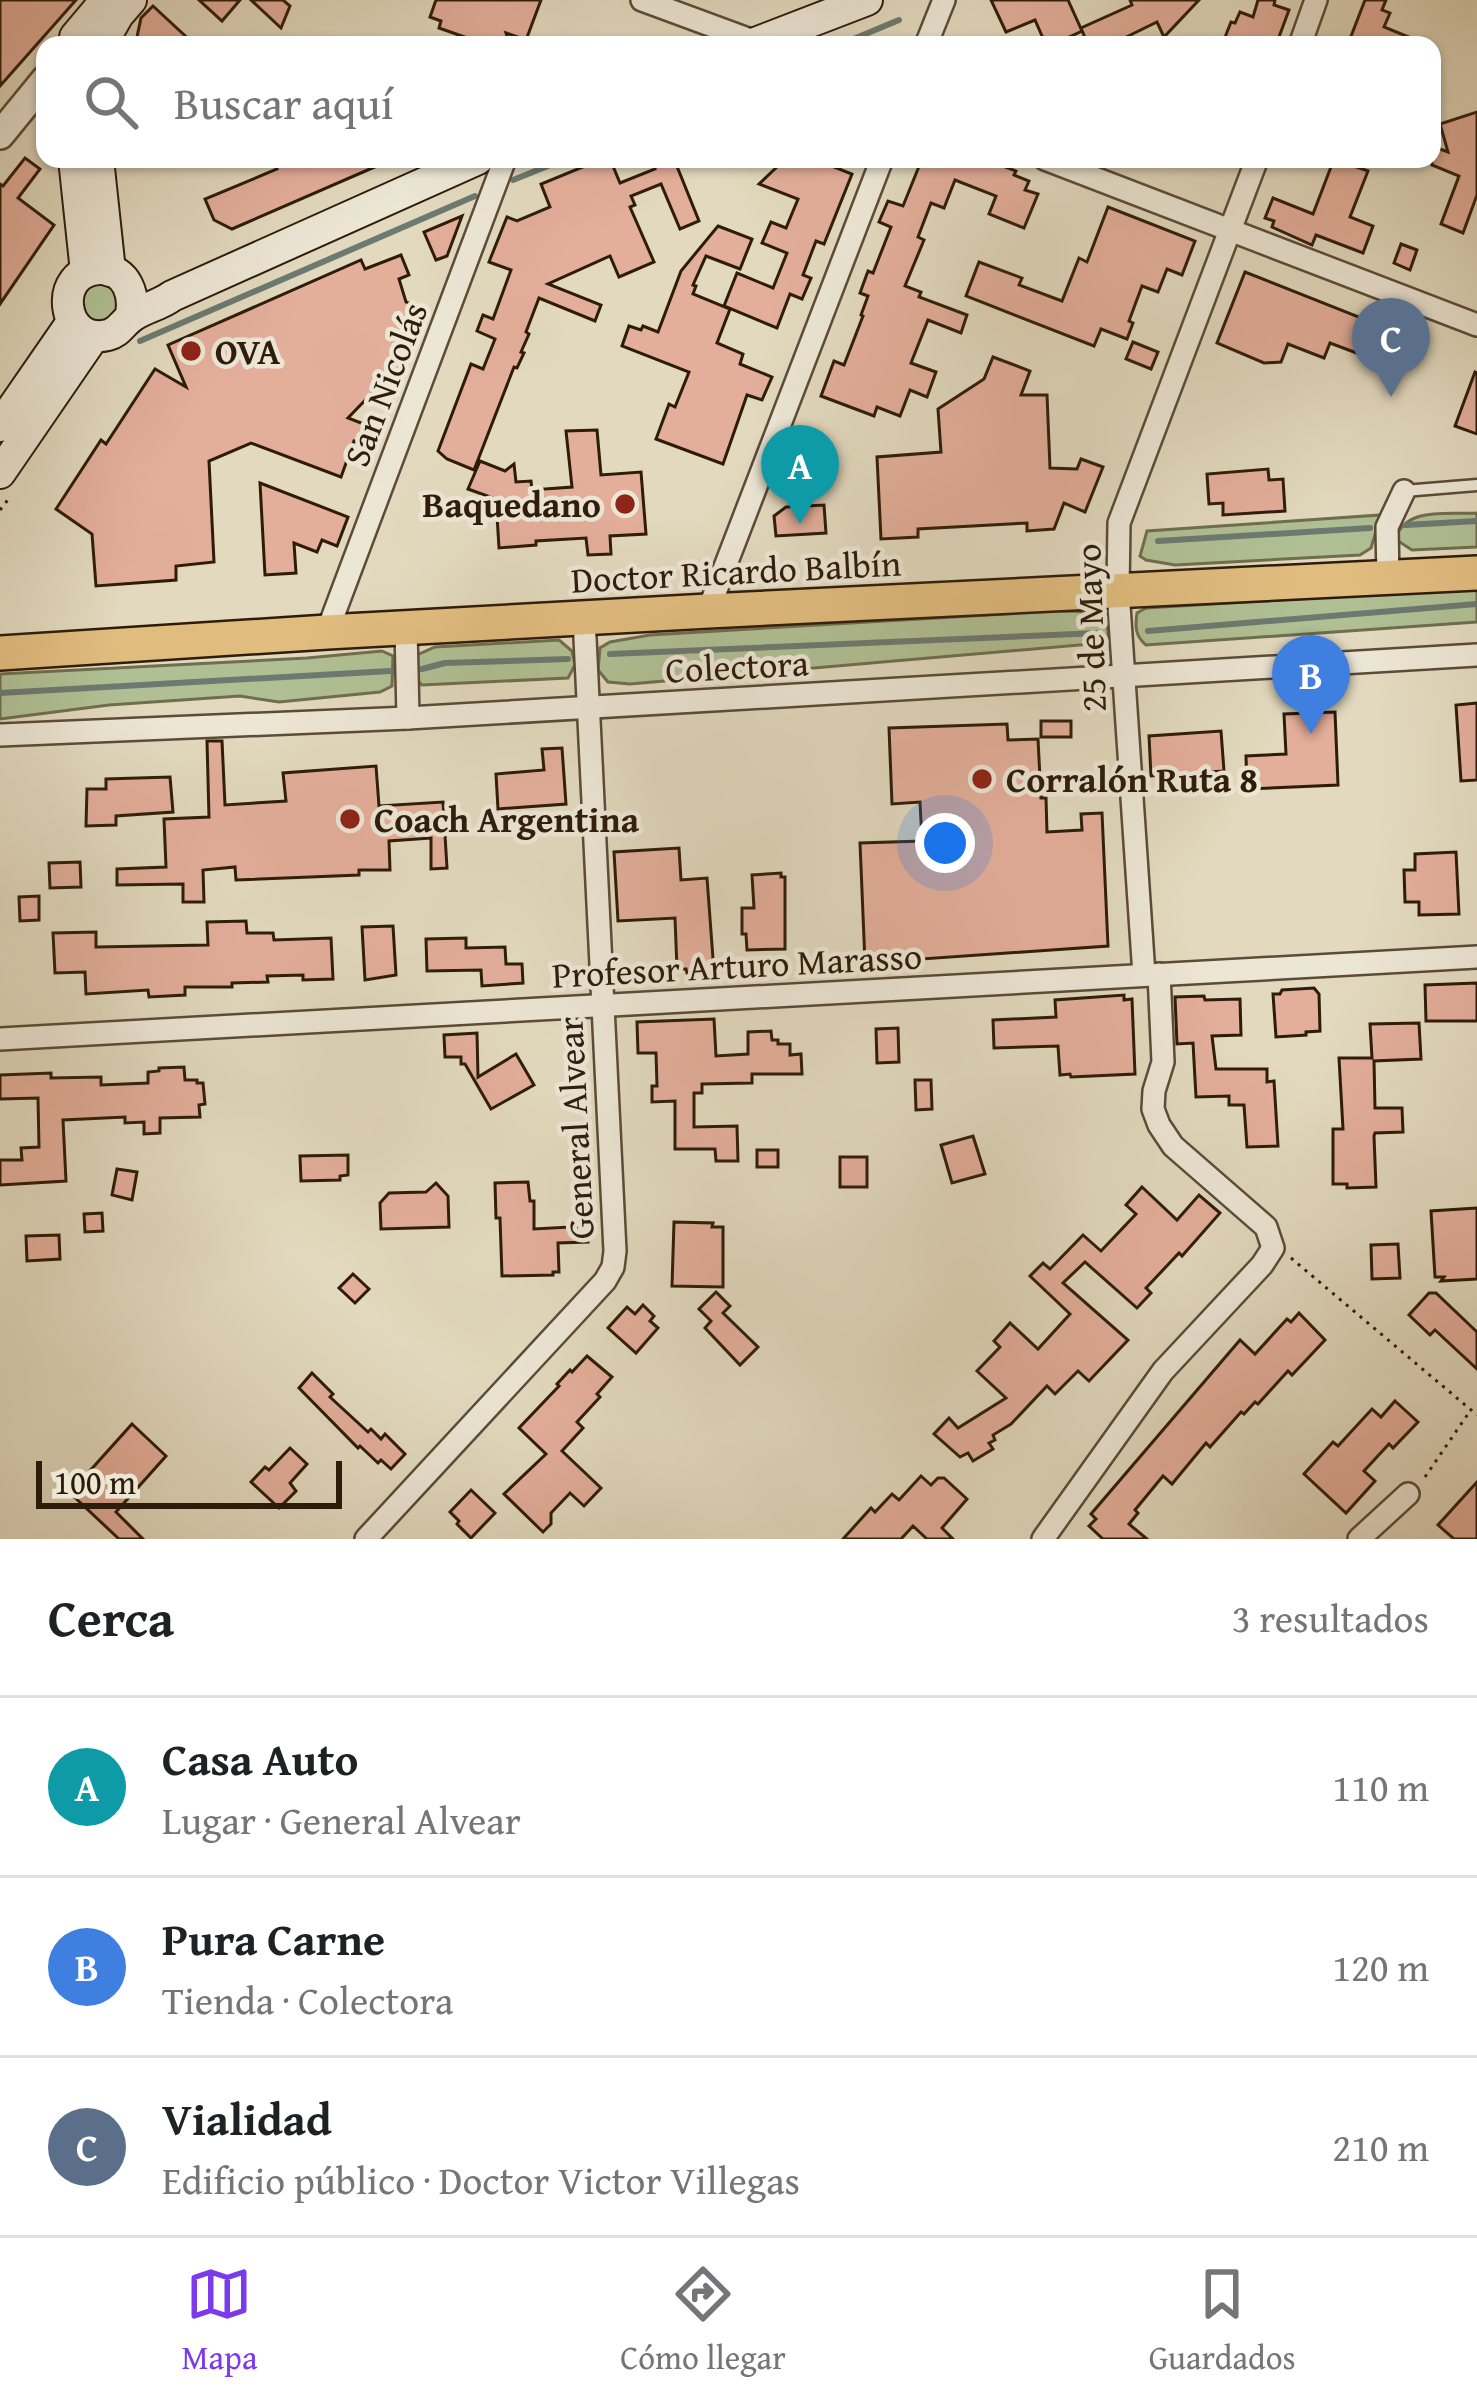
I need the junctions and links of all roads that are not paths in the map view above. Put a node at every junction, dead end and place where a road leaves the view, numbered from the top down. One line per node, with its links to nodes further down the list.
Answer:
1 (642, 0): 7 (street)
2 (867, 0): 8 (main road)
3 (944, 0): 9 (street)
4 (1316, 0): 10 (street)
5 (118, 5): 6 (main road)
6 (87, 36)
7 (733, 36)
8 (774, 36)
9 (930, 36)
10 (1303, 36)
11 (36, 90): 12 (street)
12 (1, 131)
13 (77, 168): 21 (main road)
14 (99, 168): 21 (main road)
15 (458, 168): 21 (main road)
16 (502, 168): 34 (street, San Nicolás)
17 (879, 168): 31 (street)
18 (1068, 168): 20 (street)
19 (1254, 168): 20 (street, 25 de Mayo)
20 (1230, 232): 22 (street); 30 (street, 25 de Mayo)
21 (114, 288): 23 (main road); 23 (main road)
22 (1477, 325)
23 (83, 329): 24 (main road); 25 (main road)
24 (0, 426)
25 (0, 473)
26 (1477, 485): 27 (lane)
27 (1404, 490): 29 (street)
28 (1477, 573): 29 (main road, Doctor Ricardo Balbín)
29 (1388, 578): 30 (main road, Doctor Ricardo Balbín)
30 (1118, 591): 31 (main road, Doctor Ricardo Balbín); 37 (street, 25 de Mayo)
31 (708, 611): 32 (main road, Doctor Ricardo Balbín)
32 (584, 618): 33 (main road, Doctor Ricardo Balbín); 38 (street, General Alvear)
33 (406, 628): 34 (main road, Doctor Ricardo Balbín); 39 (street)
34 (327, 632): 35 (main road, Doctor Ricardo Balbín)
35 (0, 653)
36 (1477, 655): 37 (street, Colectora)
37 (1123, 676): 38 (street, Colectora); 42 (street, 25 de Mayo)
38 (589, 707): 39 (street, Colectora); 43 (street, General Alvear)
39 (408, 718): 40 (street, Colectora)
40 (0, 734)
41 (1477, 958): 42 (street, Profesor Arturo Marasso)
42 (1151, 974): 43 (street, Profesor Arturo Marasso); 47 (street, 25 de Mayo)
43 (602, 1005): 44 (street, Profesor Arturo Marasso); 46 (street, General Alvear)
44 (0, 1039)
45 (1408, 1494): 48 (street)
46 (366, 1539)
47 (1043, 1539)
48 (1359, 1539)

